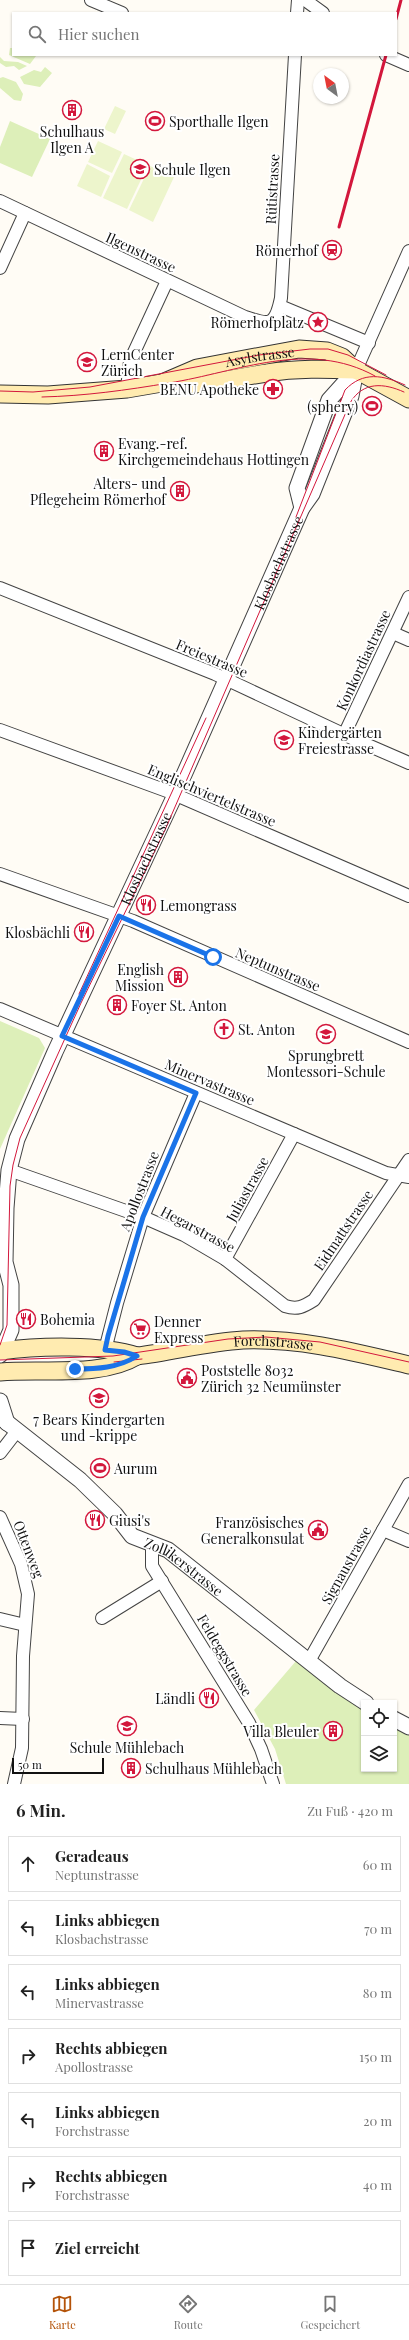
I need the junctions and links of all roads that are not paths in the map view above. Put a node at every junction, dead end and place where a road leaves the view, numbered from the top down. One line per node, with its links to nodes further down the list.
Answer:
1 (91, 0): 4 (street)
2 (298, 0): 5 (street)
3 (305, 0): 6 (street)
4 (120, 12)
5 (297, 12)
6 (322, 12)
7 (295, 56): 15 (street, Rütistrasse)
8 (391, 57): 9 (street)
9 (409, 65)
10 (0, 201): 11 (street, Ilgenstrasse)
11 (26, 213): 13 (street); 14 (street, Ilgenstrasse)
12 (409, 251): 17 (street, Klosbachstrasse)
13 (0, 268)
14 (167, 281): 16 (street, Ilgenstrasse); 19 (street)
15 (280, 306): 16 (street, Rütistrasse); 17 (street)
16 (270, 322)
17 (369, 343): 18 (street, Klosbachstrasse)
18 (356, 370): 19 (main road, Asylstrasse); 21 (main road, Asylstrasse); 26 (street, Klosbachstrasse)
19 (127, 389): 20 (main road, Asylstrasse)
20 (0, 394)
21 (409, 399)
22 (0, 588): 26 (street, Freiestrasse)
23 (409, 597): 24 (street, Konkordiastrasse)
24 (393, 633): 25 (street); 28 (street, Konkordiastrasse)
25 (409, 640)
26 (227, 679): 28 (street, Freiestrasse); 30 (street, Klosbachstrasse)
27 (0, 730): 30 (street, Englischviertelstrasse)
28 (344, 735): 29 (street, Freiestrasse)
29 (409, 763)
30 (175, 795): 32 (street, Englischviertelstrasse); 33 (street, Klosbachstrasse)
31 (0, 874): 33 (street, Neptunstrasse)
32 (409, 896)
33 (119, 916): 35 (street, Klosbachstrasse); 36 (street, Neptunstrasse)
34 (0, 1009): 35 (street, Minervastrasse)
35 (62, 1036): 37 (street, Minervastrasse); 40 (street, Klosbachstrasse)
36 (409, 1042)
37 (196, 1093): 38 (street, Minervastrasse); 42 (street, Apollostrasse)
38 (294, 1134): 41 (street, Minervastrasse); 43 (street, Juliastrasse)
39 (409, 1160): 41 (street, Eidmattstrasse)
40 (9, 1170): 42 (street, Hegarstrasse); 44 (street, Klosbachstrasse)
41 (404, 1175): 46 (street, Eidmattstrasse)
42 (143, 1217): 43 (street, Hegarstrasse); 47 (street, Apollostrasse)
43 (225, 1258): 46 (street, Hegarstrasse)
44 (5, 1262): 45 (street, Klosbachstrasse); 48 (street, Klosbachstrasse)
45 (0, 1278)
46 (295, 1309)
47 (105, 1350): 48 (main road, Forchstrasse); 49 (main road, Forchstrasse)
48 (1, 1352)
49 (137, 1356): 50 (main road, Forchstrasse); 51 (main road, Forchstrasse)
50 (409, 1365)
51 (0, 1372)
52 (0, 1401): 53 (street)
53 (8, 1424): 54 (street); 59 (street, Zollikerstrasse)
54 (0, 1453)
55 (409, 1484): 57 (street, Signaustrasse)
56 (0, 1517): 63 (street, Ottenweg)
57 (383, 1530): 58 (street); 64 (street, Signaustrasse)
58 (409, 1541)
59 (152, 1543): 60 (street, Feldeggstrasse); 64 (street, Zollikerstrasse)
60 (162, 1581): 61 (street); 71 (street, Feldeggstrasse)
61 (102, 1618)
62 (0, 1619): 63 (street)
63 (26, 1625): 67 (street, Ottenweg)
64 (309, 1661): 65 (street, Zollikerstrasse)
65 (361, 1700)
66 (0, 1718): 67 (street)
67 (23, 1718): 70 (street, Ottenweg)
68 (397, 1721): 69 (street)
69 (409, 1727)
70 (14, 1784)
71 (273, 1784)

